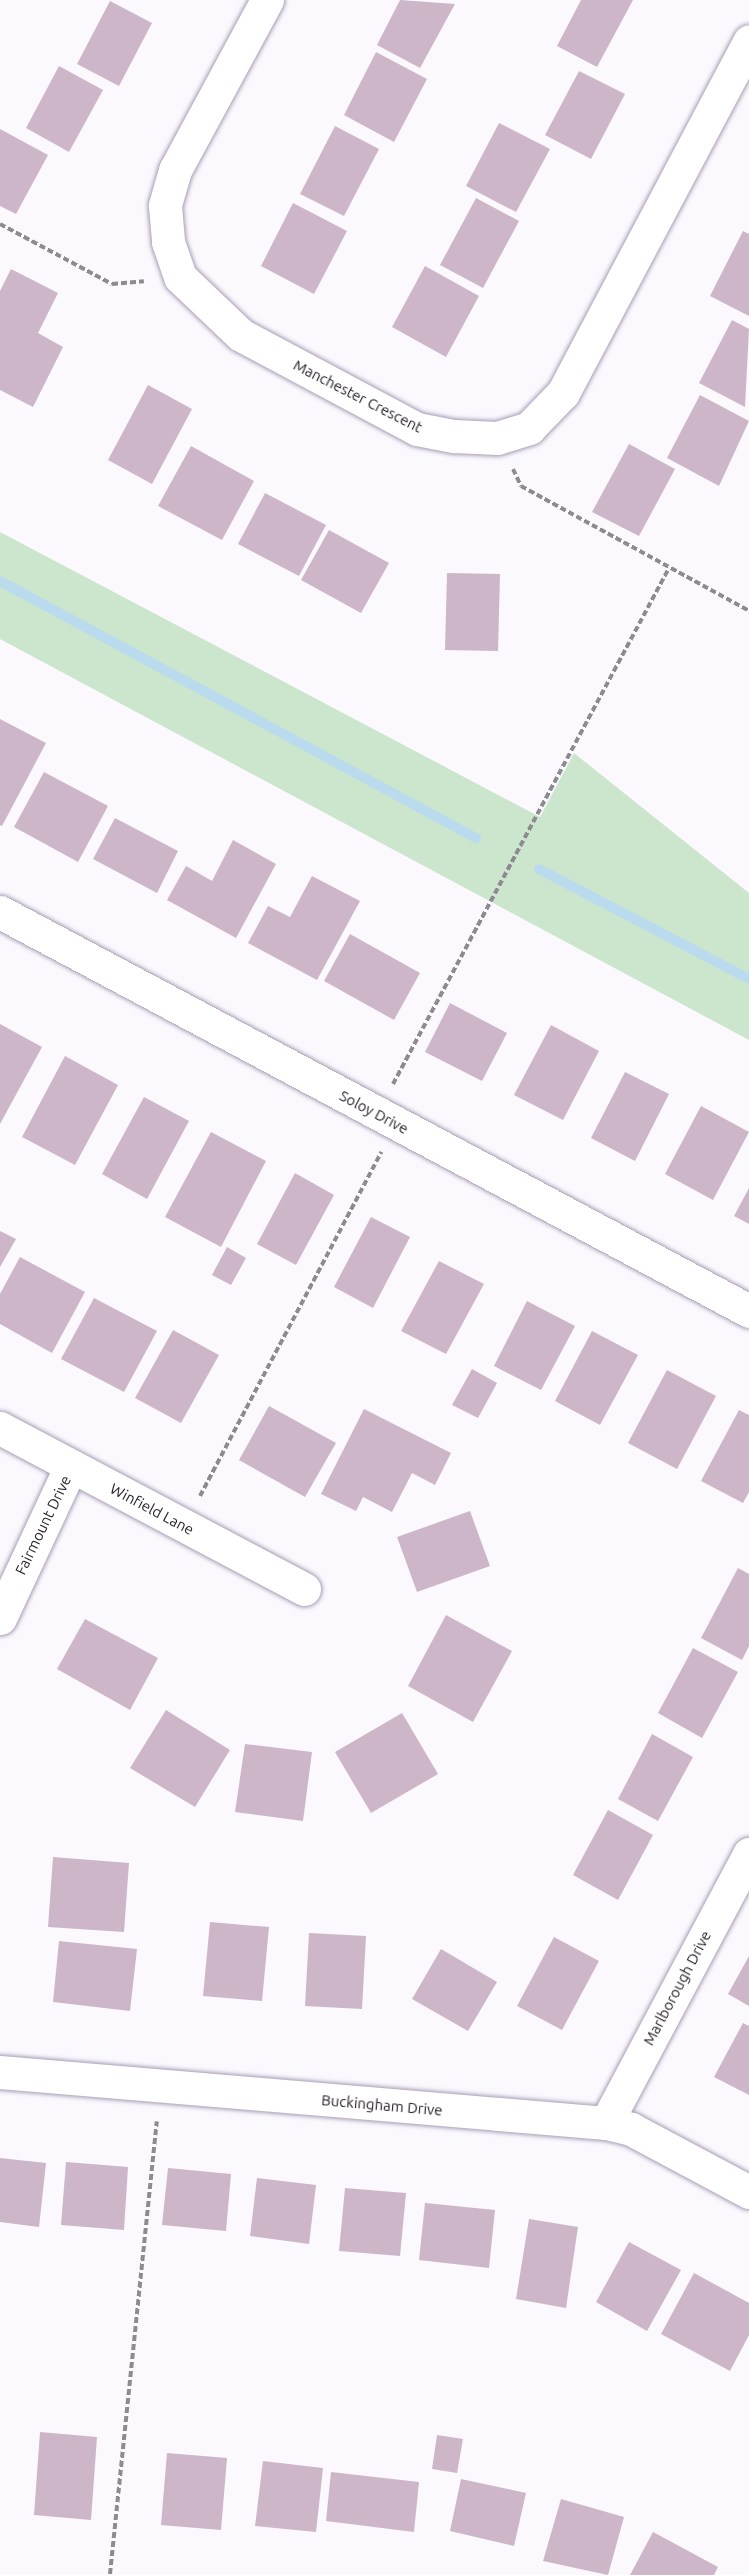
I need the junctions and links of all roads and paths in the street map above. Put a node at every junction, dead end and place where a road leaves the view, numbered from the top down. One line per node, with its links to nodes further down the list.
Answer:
1 (267, 0): 4 (street, Manchester Crescent)
2 (749, 41): 5 (street, Manchester Crescent)
3 (0, 224): 4 (path)
4 (180, 277): 5 (street, Manchester Crescent)
5 (497, 438): 6 (path)
6 (669, 568): 7 (path); 9 (path)
7 (749, 611)
8 (0, 912): 9 (street, Soloy Drive)
9 (387, 1118): 10 (street, Soloy Drive); 13 (path)
10 (749, 1311)
11 (0, 1428): 12 (street, Winfield Lane)
12 (71, 1466): 13 (street, Winfield Lane); 15 (street, Fairmount Drive)
13 (184, 1526): 14 (street, Winfield Lane)
14 (304, 1589)
15 (0, 1618)
16 (749, 1854): 19 (street, Marlborough Drive)
17 (0, 2072): 18 (street, Buckingham Drive)
18 (161, 2086): 19 (street, Buckingham Drive); 21 (path)
19 (606, 2123): 20 (street, Buckingham Drive)
20 (749, 2192)
21 (110, 2574)

